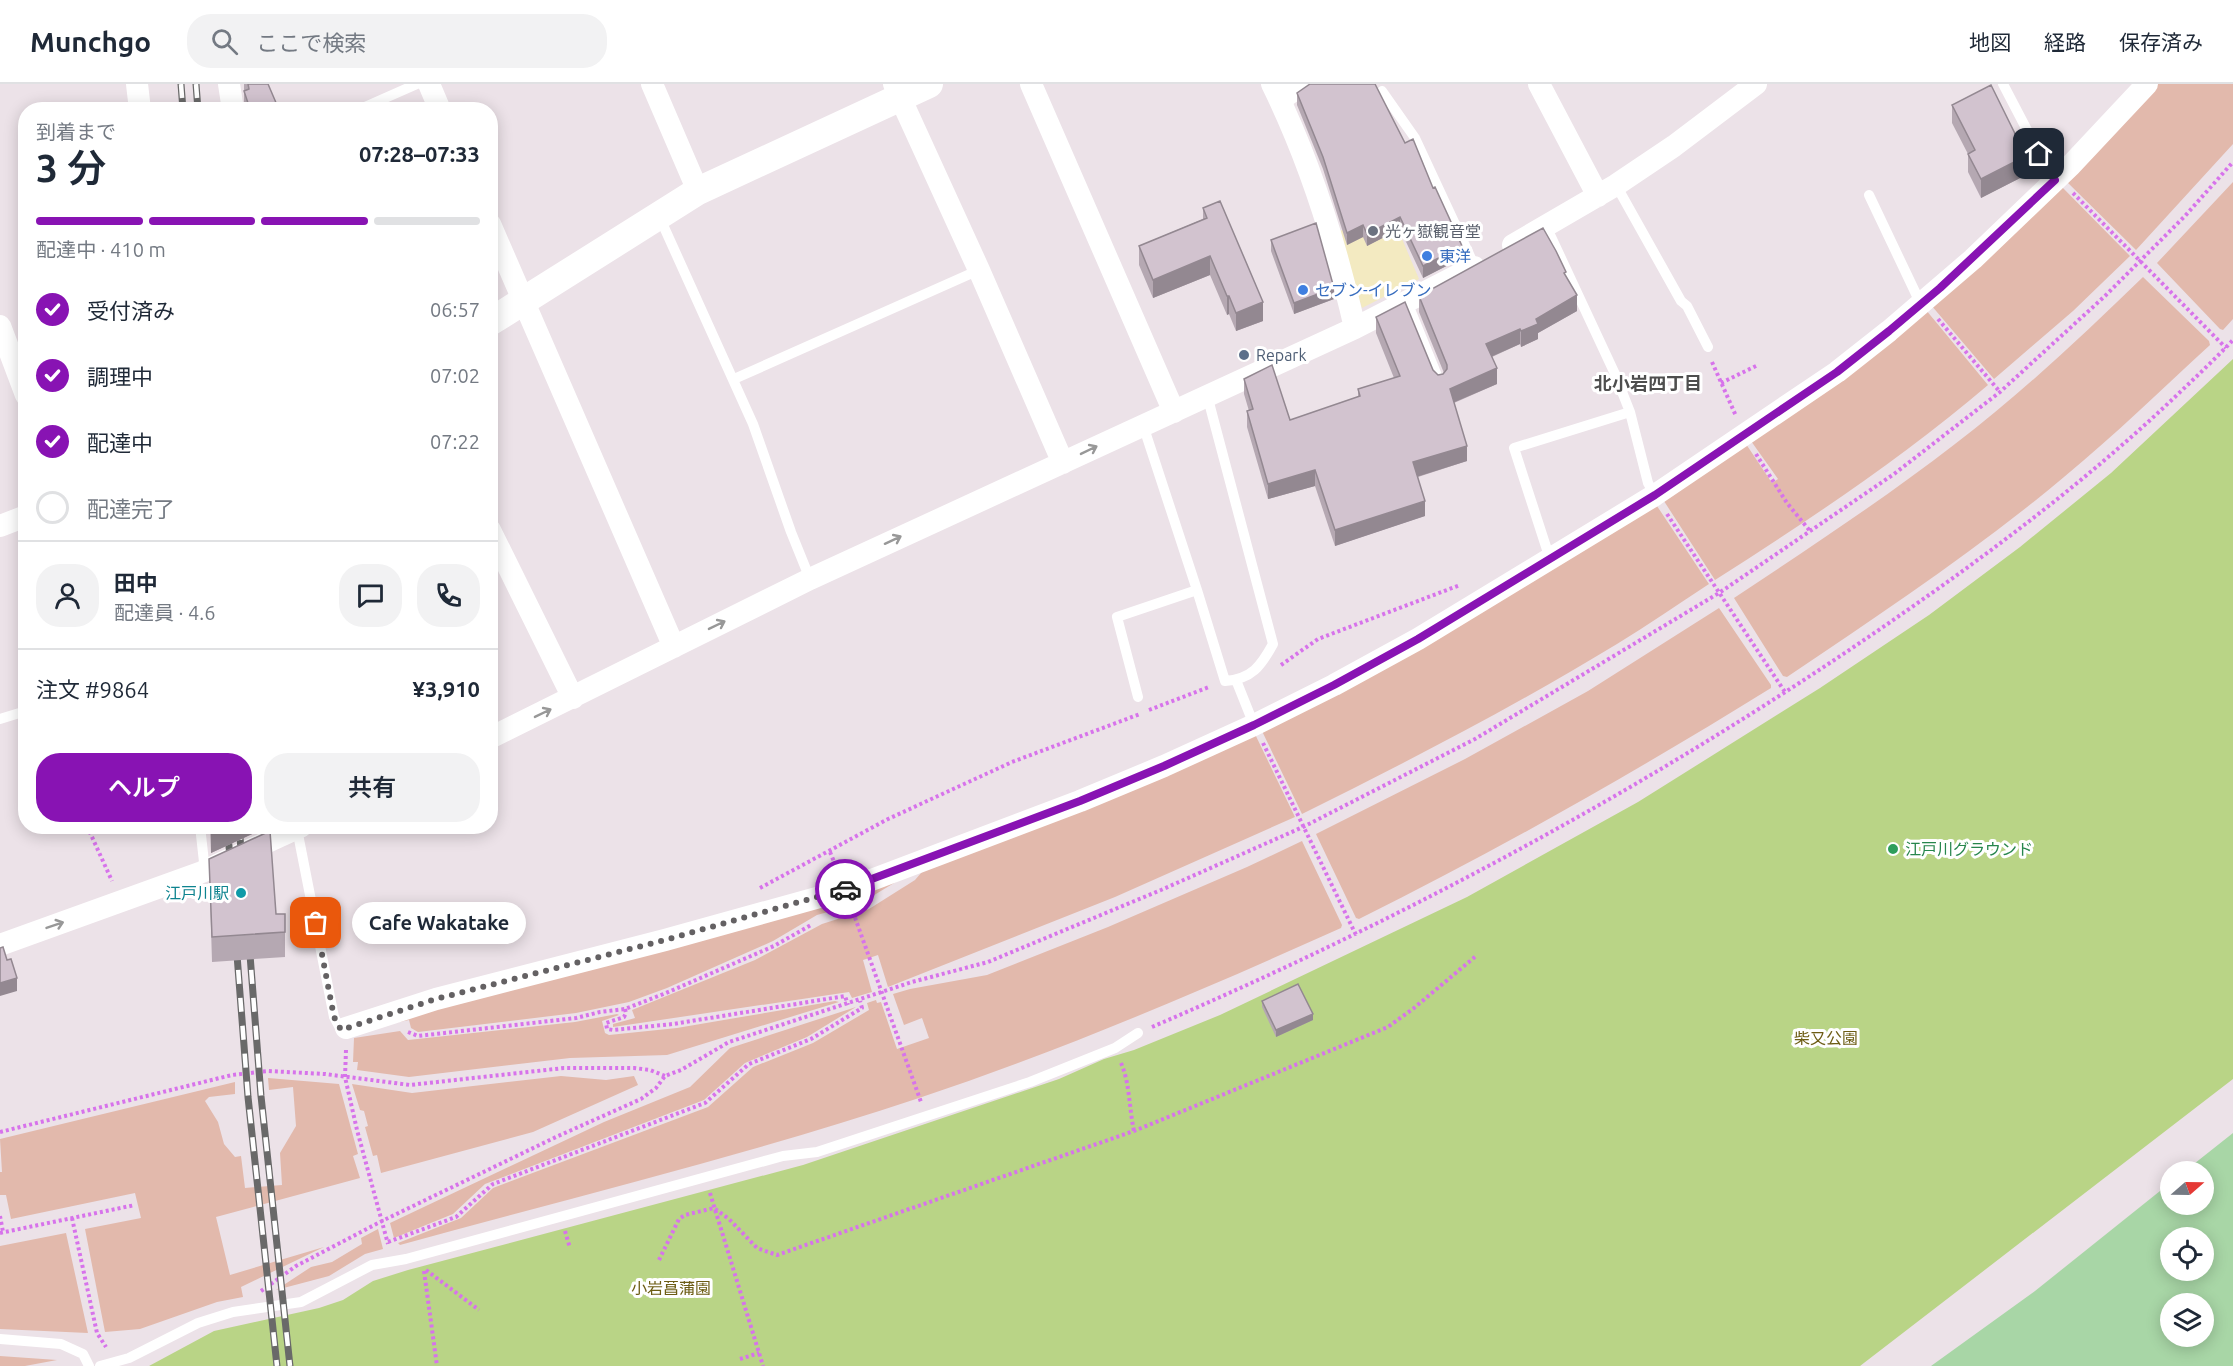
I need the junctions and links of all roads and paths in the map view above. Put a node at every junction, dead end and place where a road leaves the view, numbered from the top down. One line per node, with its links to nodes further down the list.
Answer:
1 (137, 84): 16 (street)
2 (229, 84): 17 (street)
3 (417, 84): 18 (lane)
4 (429, 84): 19 (street)
5 (652, 84): 22 (street)
6 (929, 84): 13 (street)
7 (1031, 84): 47 (street)
8 (1303, 84): 15 (street)
9 (1539, 84): 23 (street)
10 (1756, 84): 23 (street)
11 (2003, 84): 21 (lane)
12 (2147, 84): 21 (street)
13 (897, 91): 22 (street); 30 (street)
14 (1382, 91): 29 (lane)
15 (1276, 92): 36 (street)
16 (139, 102)
17 (232, 102)
18 (376, 102)
19 (437, 102)
20 (2233, 162): 28 (path)
21 (2064, 186): 28 (path); 33 (street)
22 (698, 191): 25 (street)
23 (1607, 191): 26 (street); 38 (lane)
24 (1869, 195): 33 (lane)
25 (658, 216): 31 (street); 42 (lane)
26 (1546, 226): 29 (street); 48 (lane)
27 (498, 243): 31 (street)
28 (2141, 261): 39 (path); 45 (path)
29 (1475, 267): 32 (street)
30 (979, 270): 42 (lane); 52 (street)
31 (523, 301): 34 (street); 63 (street)
32 (1407, 302): 36 (street); 43 (lane)
33 (1929, 310): 45 (path); 53 (street)
34 (498, 317)
35 (0, 326): 41 (street)
36 (1355, 328): 46 (street)
37 (2233, 340): 39 (path)
38 (1708, 347): 44 (path)
39 (2226, 348): 66 (path)
40 (1758, 365): 44 (path)
41 (18, 373)
42 (734, 379): 59 (lane)
43 (1440, 383)
44 (1721, 383): 49 (path)
45 (2000, 392): 56 (path)
46 (1208, 396): 47 (street); 64 (lane)
47 (1174, 411): 50 (street)
48 (1630, 412): 53 (lane); 58 (lane)
49 (1739, 422)
50 (1143, 425): 52 (street, one-way to 50); 61 (lane)
51 (1756, 453): 56 (path)
52 (1063, 463): 59 (street, one-way to 52)
53 (1659, 502): 58 (street); 62 (path)
54 (18, 519): 55 (street)
55 (0, 526)
56 (1810, 531): 62 (path)
57 (498, 546): 67 (street)
58 (1551, 559): 72 (street)
59 (810, 579): 63 (street, one-way to 59)
60 (1462, 584): 64 (path)
61 (1197, 590): 65 (lane); 68 (lane)
62 (1719, 593): 66 (path); 74 (path)
63 (674, 646): 67 (street)
64 (1260, 667): 65 (lane)
65 (1236, 680): 72 (lane)
66 (1785, 692): 84 (path)
67 (573, 698): 71 (street, one-way to 67)
68 (1138, 698)
69 (18, 714): 70 (lane)
70 (0, 720)
71 (498, 734)
72 (1258, 734): 74 (path); 93 (street)
73 (1064, 742): 80 (path)
74 (1303, 826): 84 (path); 87 (path)
75 (91, 834): 81 (path)
76 (201, 834): 79 (lane)
77 (287, 834): 79 (street)
78 (301, 834): 93 (lane)
79 (205, 871): 81 (street)
80 (758, 889)
81 (121, 902): 85 (street, one-way to 81)
82 (860, 907): 87 (path)
83 (819, 920): 90 (path)
84 (1356, 935): 92 (path)
85 (0, 945)
86 (1476, 956): 98 (path)
87 (883, 993): 88 (path); 97 (path)
88 (860, 1000): 89 (path); 105 (path)
89 (848, 1005): 90 (path); 95 (path)
90 (625, 1009): 91 (path)
91 (404, 1026)
92 (1138, 1032): 94 (lane)
93 (346, 1036): 96 (path)
94 (1115, 1048): 98 (path); 111 (lane)
95 (665, 1076): 96 (path); 105 (path)
96 (345, 1077): 99 (path); 105 (path)
97 (921, 1103)
98 (1134, 1131): 102 (path)
99 (0, 1132)
100 (710, 1193): 102 (path)
101 (135, 1204): 104 (path)
102 (714, 1208): 109 (path); 114 (path)
103 (0, 1216): 107 (path)
104 (72, 1218): 107 (path); 113 (path)
105 (382, 1221): 111 (path)
106 (566, 1232): 108 (path)
107 (2, 1233)
108 (570, 1248)
109 (659, 1260)
110 (479, 1310): 118 (path)
111 (233, 1312): 117 (lane)
112 (0, 1339): 116 (lane)
113 (106, 1348)
114 (759, 1353): 115 (path); 119 (path)
115 (740, 1359)
116 (89, 1366)
117 (100, 1366)
118 (437, 1366)
119 (763, 1366)

